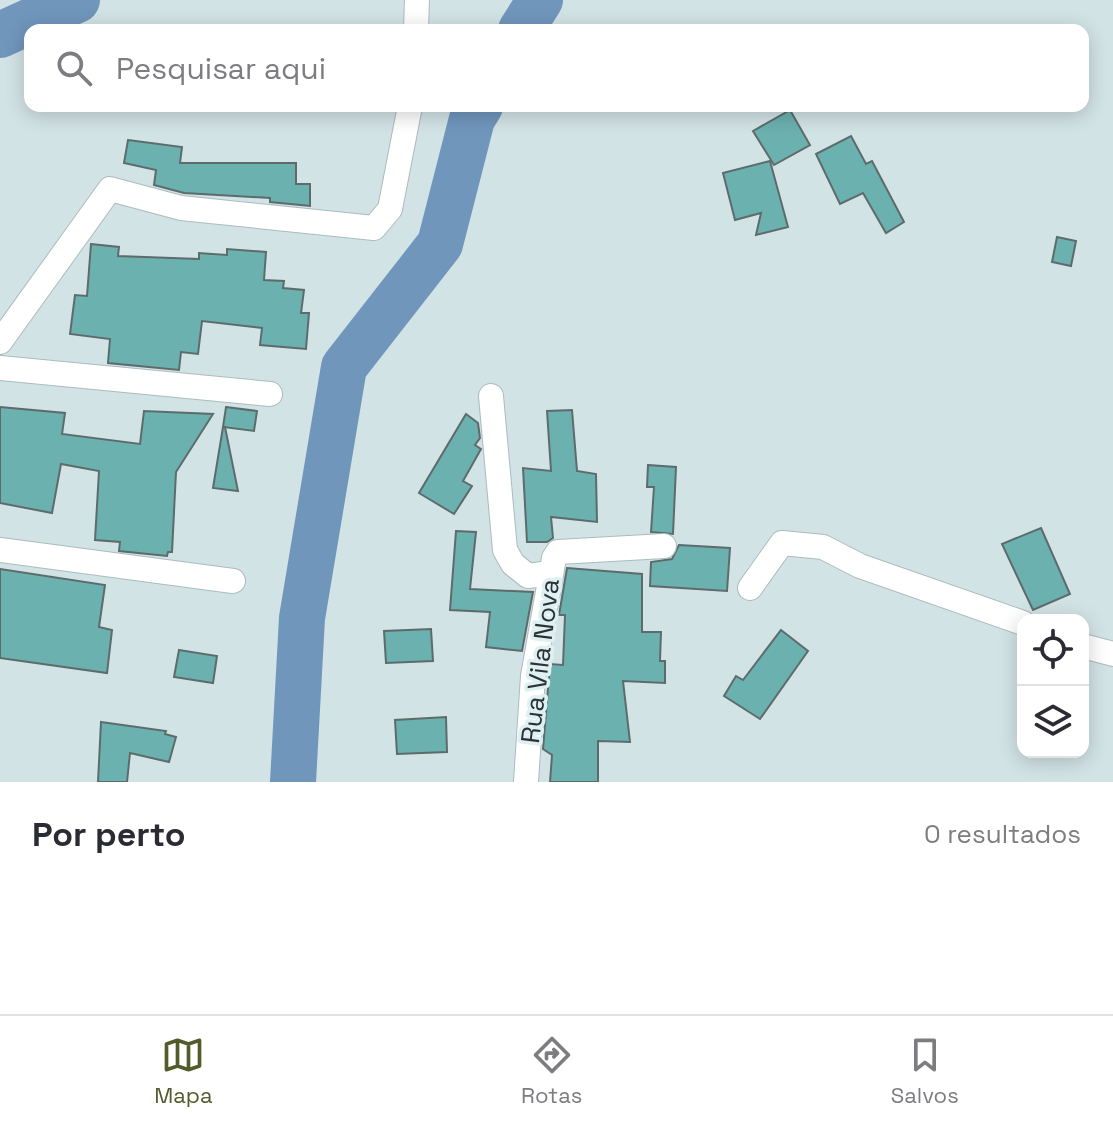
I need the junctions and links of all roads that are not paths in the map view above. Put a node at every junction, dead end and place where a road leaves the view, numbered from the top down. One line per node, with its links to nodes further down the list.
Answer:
1 (417, 0): 2 (street)
2 (416, 24)
3 (409, 112): 4 (street)
4 (0, 342)
5 (0, 368): 6 (street)
6 (270, 394)
7 (491, 396): 10 (street)
8 (664, 546): 10 (street, Rua Vila Nova)
9 (0, 550): 11 (street)
10 (550, 573): 16 (street, Rua Vila Nova)
11 (233, 581)
12 (750, 588): 13 (street)
13 (1017, 621)
14 (1089, 648): 15 (street)
15 (1113, 654)
16 (526, 782)

